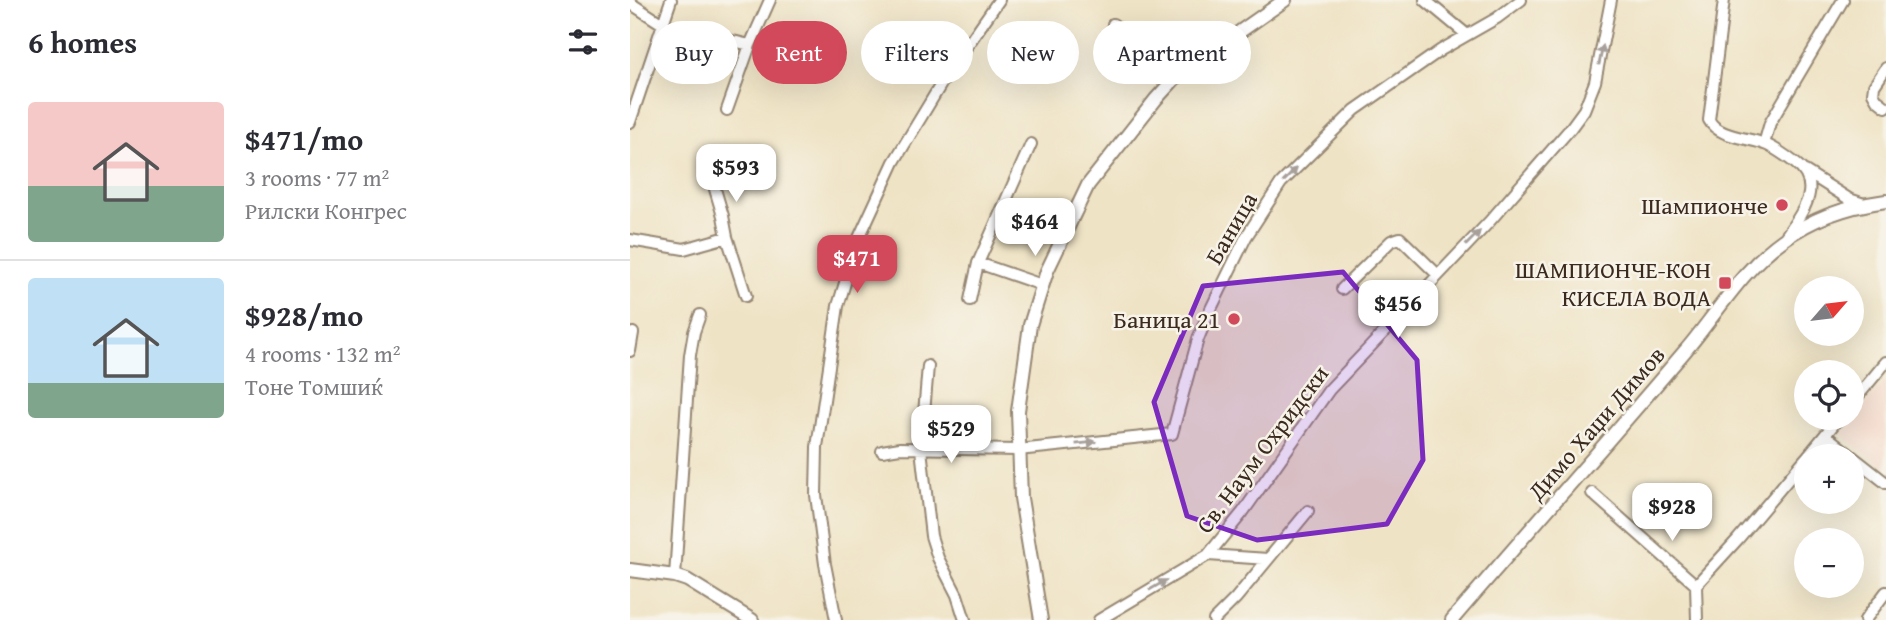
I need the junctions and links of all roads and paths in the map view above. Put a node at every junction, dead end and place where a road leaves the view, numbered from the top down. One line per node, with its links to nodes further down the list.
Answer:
1 (671, 0): 12 (street)
2 (770, 0): 16 (street)
3 (999, 0): 61 (street)
4 (1285, 0): 13 (street)
5 (1425, 0): 14 (street)
6 (1521, 0): 14 (street, Баница)
7 (1612, 0): 33 (street, Св. Наум Охридски, one-way to 7)
8 (1724, 0): 24 (street)
9 (1843, 0): 24 (street)
10 (630, 3): 11 (street)
11 (659, 21)
12 (665, 21)
13 (1251, 24)
14 (1466, 34): 48 (street, Баница, one-way to 14)
15 (738, 42): 16 (street)
16 (750, 45): 21 (street)
17 (651, 61): 22 (street)
18 (1886, 68): 20 (street)
19 (1170, 84): 34 (street)
20 (1886, 107)
21 (727, 110)
22 (630, 122)
23 (1031, 144): 32 (street)
24 (1764, 144): 25 (street)
25 (1805, 170): 28 (street); 30 (street)
26 (714, 175): 29 (street)
27 (1886, 201): 28 (street, Димо Хаџи Димов)
28 (1864, 204): 30 (street, Димо Хаџи Димов)
29 (727, 237): 31 (street); 36 (street)
30 (1784, 239): 66 (street, Димо Хаџи Димов)
31 (630, 240)
32 (978, 263): 34 (street); 37 (street)
33 (1438, 275): 35 (street); 54 (street, Св. Наум Охридски)
34 (1042, 285): 48 (street)
35 (1342, 289)
36 (746, 296)
37 (970, 300)
38 (700, 316): 57 (street)
39 (633, 332): 40 (street)
40 (630, 352)
41 (1886, 362): 43 (street)
42 (928, 366): 47 (street)
43 (1864, 389)
44 (1829, 430): 45 (street)
45 (1825, 435): 46 (street); 51 (street)
46 (1817, 444)
47 (921, 449): 48 (street); 49 (street); 62 (street)
48 (1018, 450): 63 (street)
49 (882, 451)
50 (1794, 471): 58 (street)
51 (1886, 483)
52 (1592, 493): 58 (street)
53 (1308, 512): 55 (street)
54 (1208, 555): 55 (street); 64 (street, Св. Наум Охридски, one-way to 54)
55 (1268, 559): 65 (street)
56 (630, 570): 57 (street)
57 (675, 576): 60 (street)
58 (1696, 585): 67 (street)
59 (1886, 592): 68 (street)
60 (752, 620)
61 (836, 620)
62 (965, 620)
63 (1041, 620)
64 (1099, 620)
65 (1214, 620)
66 (1452, 620)
67 (1697, 620)
68 (1865, 620)

